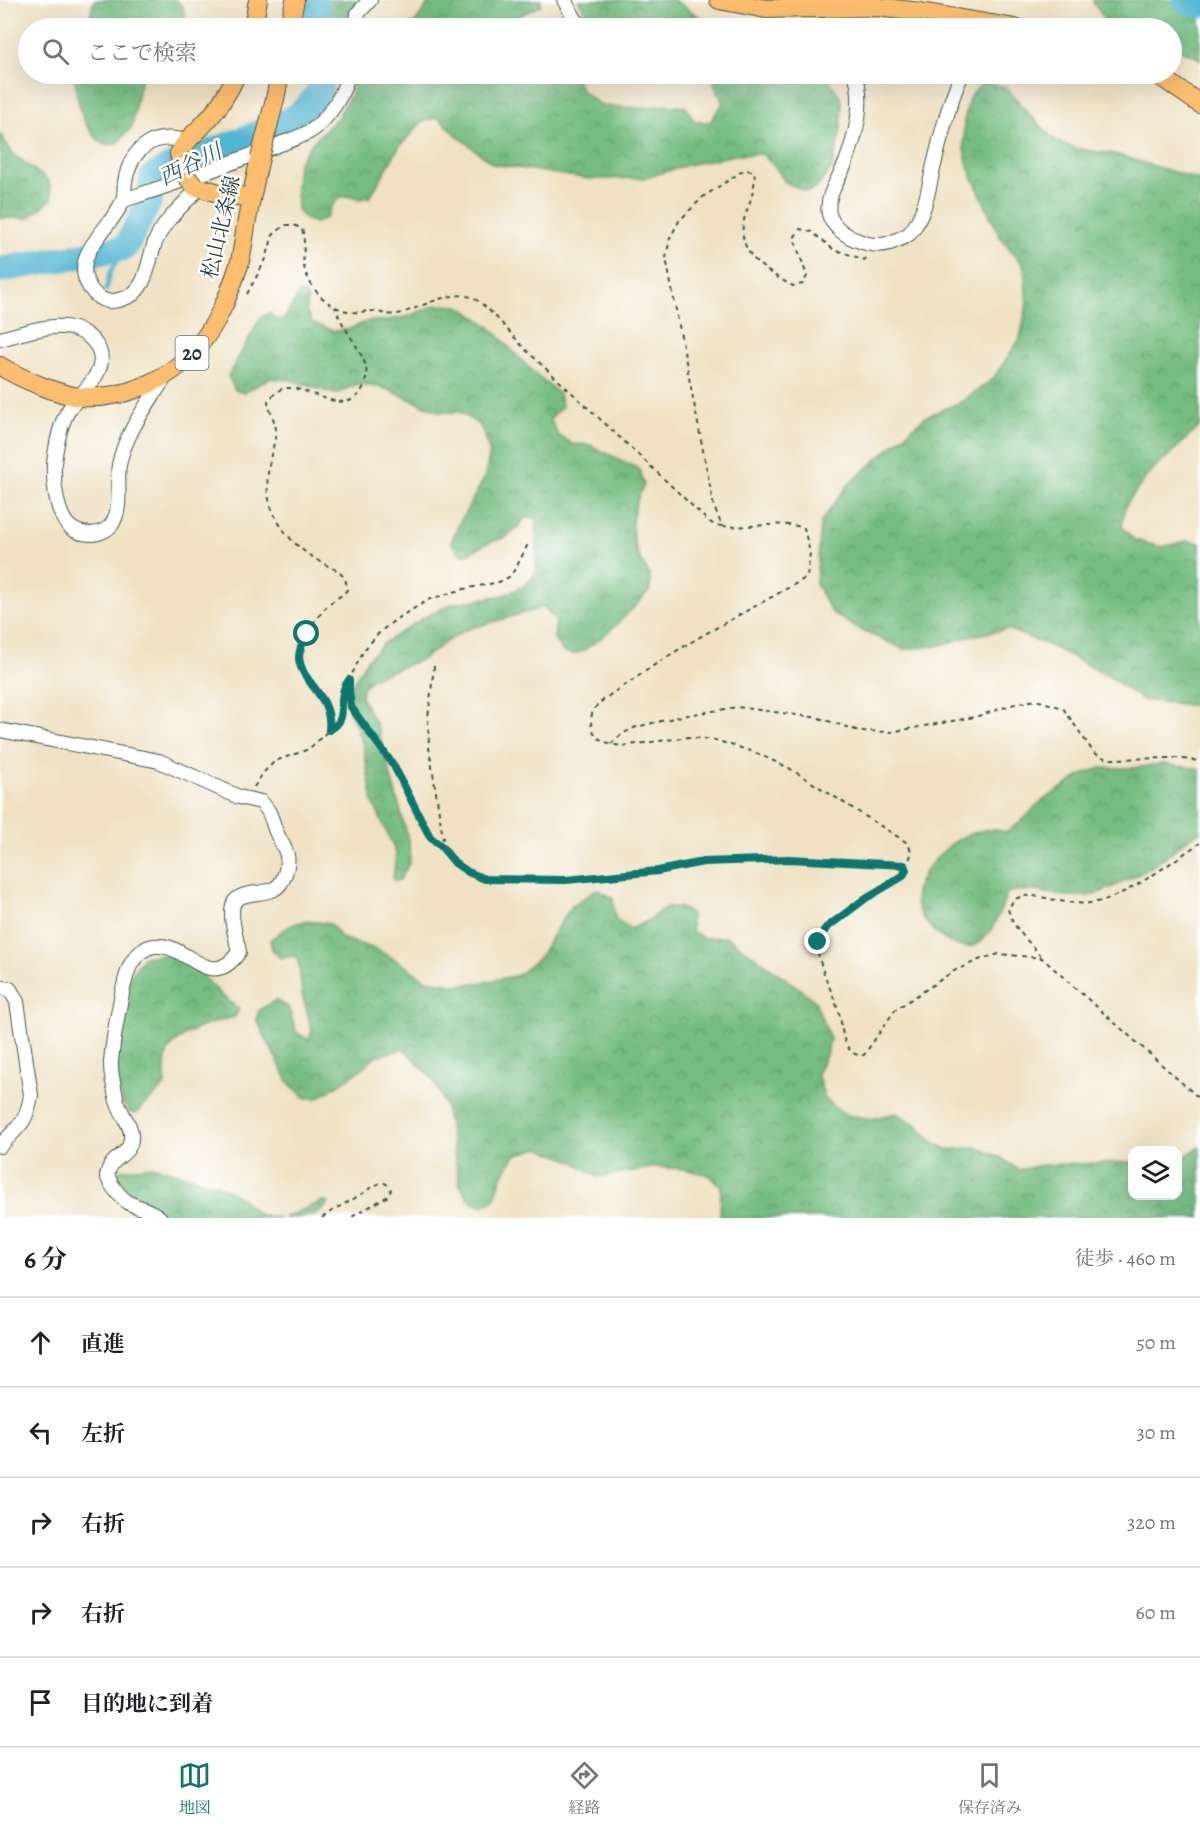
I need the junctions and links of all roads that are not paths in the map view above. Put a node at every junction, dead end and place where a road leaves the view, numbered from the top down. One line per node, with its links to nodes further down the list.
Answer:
1 (258, 0): 6 (main road)
2 (295, 0): 7 (main road)
3 (370, 0): 8 (street)
4 (564, 0): 9 (street)
5 (721, 1): 10 (main road)
6 (255, 18)
7 (291, 18)
8 (357, 18)
9 (574, 18)
10 (955, 18)
11 (231, 84): 18 (main road)
12 (278, 84): 20 (main road, 松山北条線 / 20, bridge)
13 (346, 84): 21 (street)
14 (858, 84): 15 (street)
15 (957, 84)
16 (1171, 84): 17 (main road)
17 (1200, 104)
18 (183, 147): 19 (main road, bridge); 21 (street)
19 (197, 187): 20 (main road); 21 (street)
20 (251, 198): 24 (main road, 松山北条線 / 20)
21 (124, 200)
22 (0, 339): 25 (street)
23 (0, 366): 25 (main road, 松山北条線 / 20)
24 (165, 377): 25 (main road, 松山北条線 / 20); 25 (street)
25 (80, 397)
26 (0, 730): 29 (street)
27 (0, 987): 28 (street)
28 (0, 1146)
29 (160, 1218)

